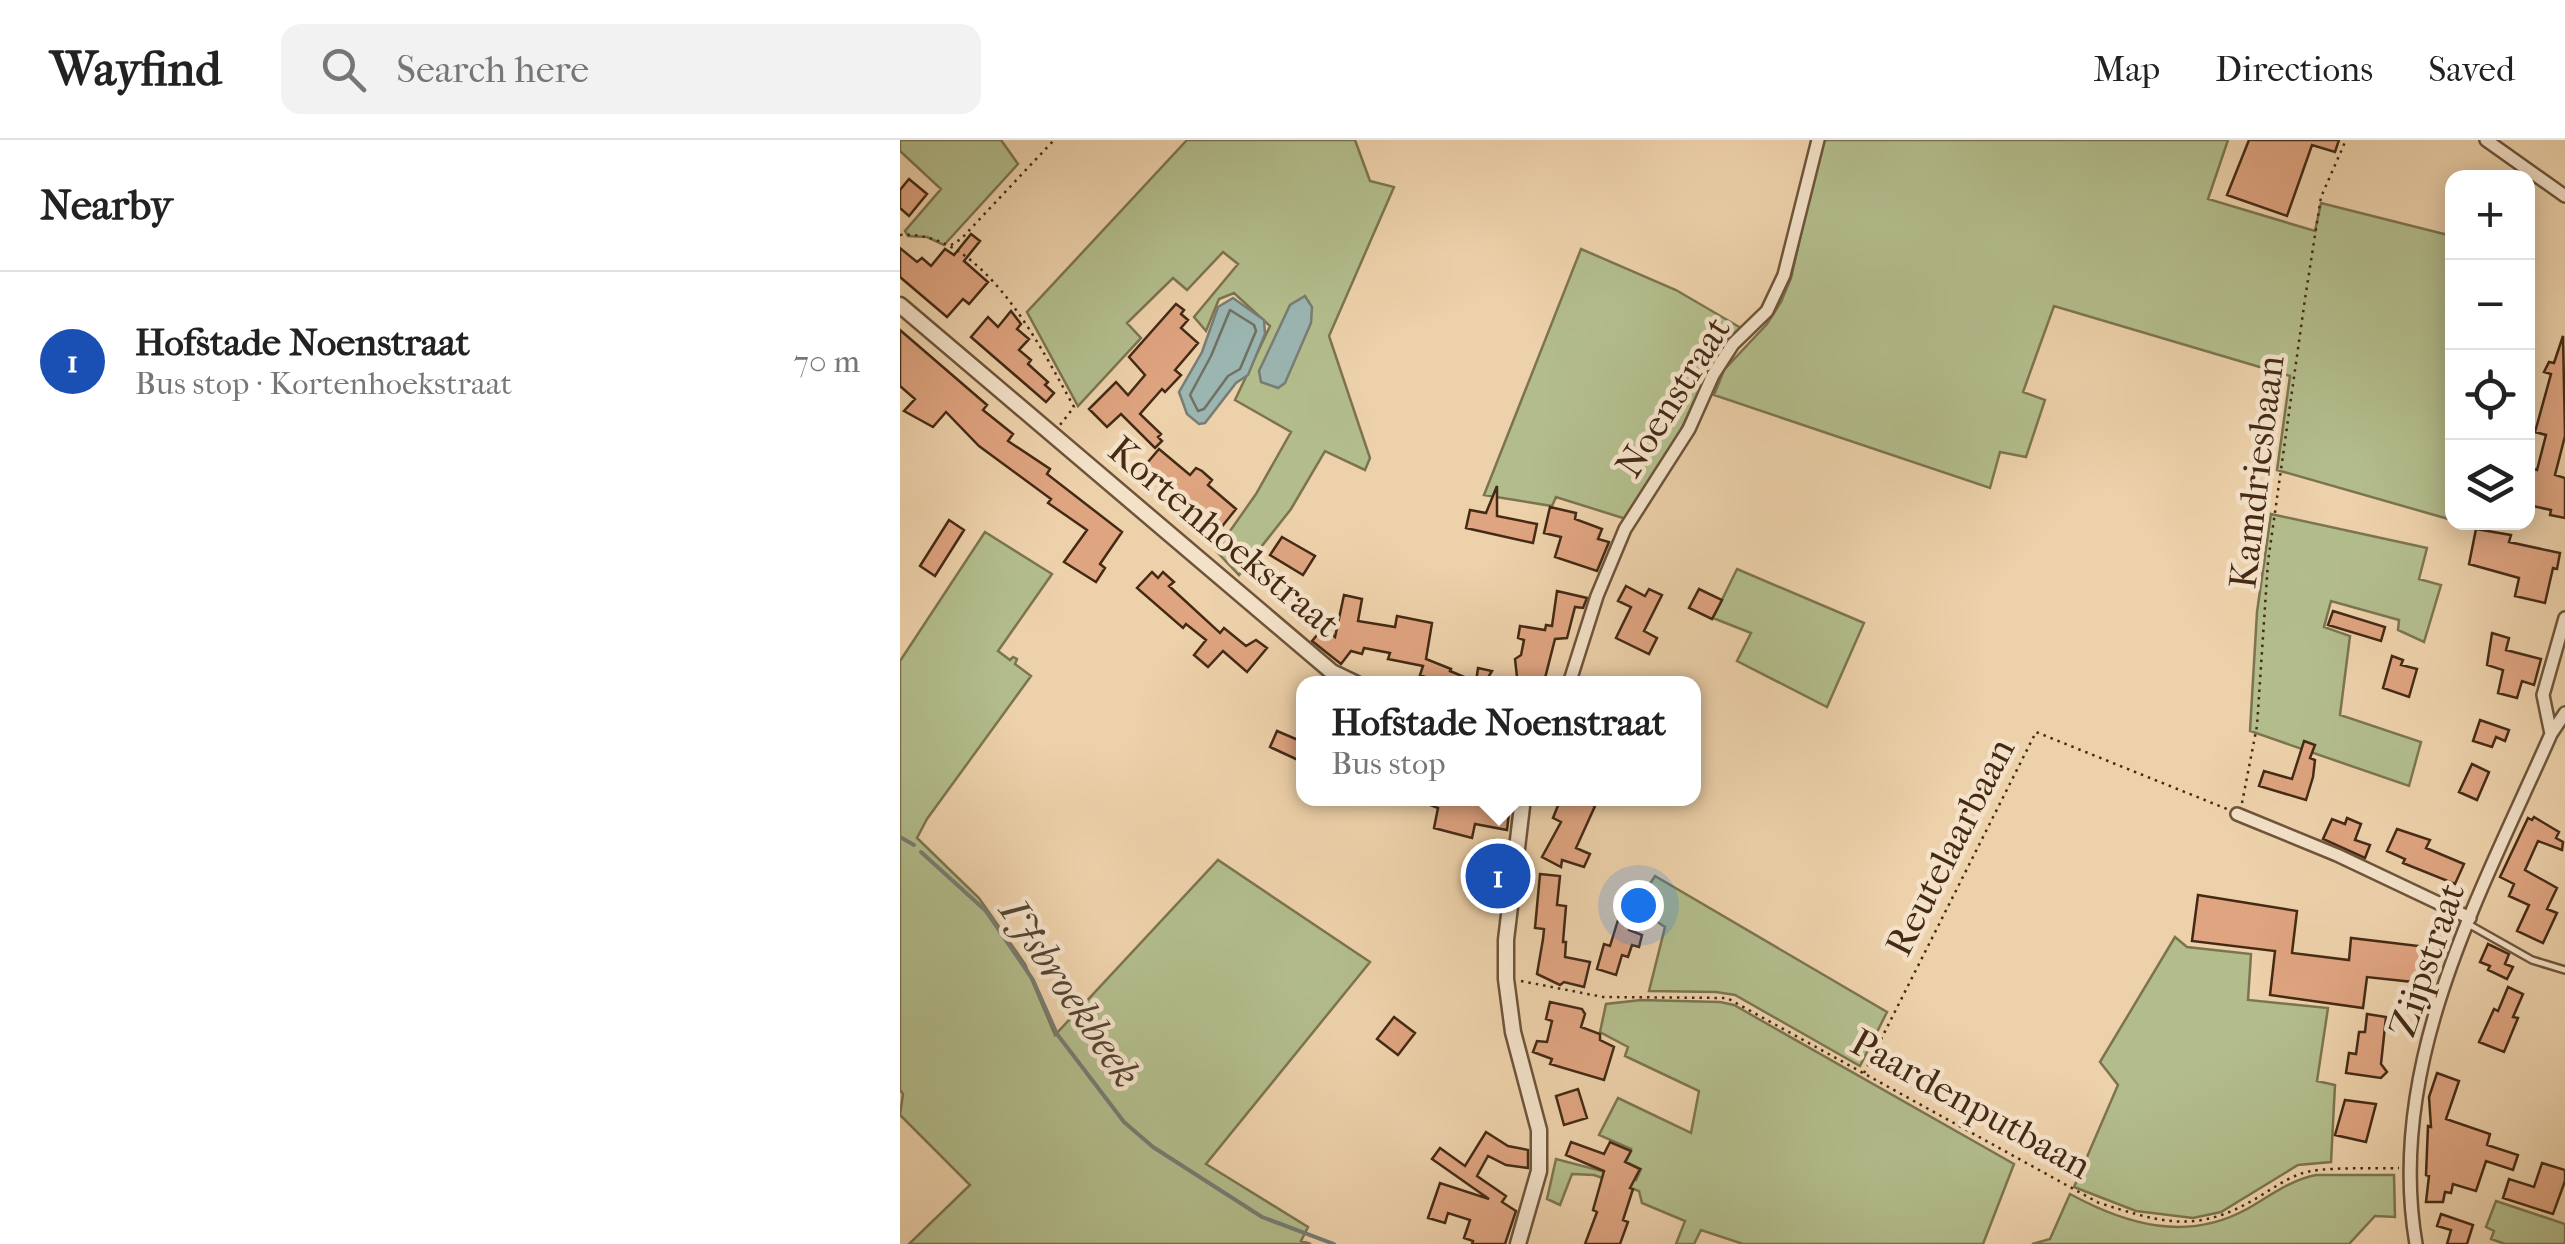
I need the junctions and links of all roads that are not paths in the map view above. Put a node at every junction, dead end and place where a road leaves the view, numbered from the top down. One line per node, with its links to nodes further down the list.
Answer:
1 (1818, 140): 7 (street, Noenstraat)
2 (2486, 140): 3 (street)
3 (2565, 196)
4 (900, 305): 6 (street, Kortenhoekstraat)
5 (2565, 618): 9 (street)
6 (1341, 676)
7 (1572, 676)
8 (2565, 712): 9 (street, Zijpstraat)
9 (2551, 734): 12 (street, Zijpstraat)
10 (1522, 806): 14 (street)
11 (2238, 814): 12 (street)
12 (2468, 920): 13 (lane); 15 (street, Zijpstraat)
13 (2565, 970)
14 (1518, 1244)
15 (2416, 1244)

